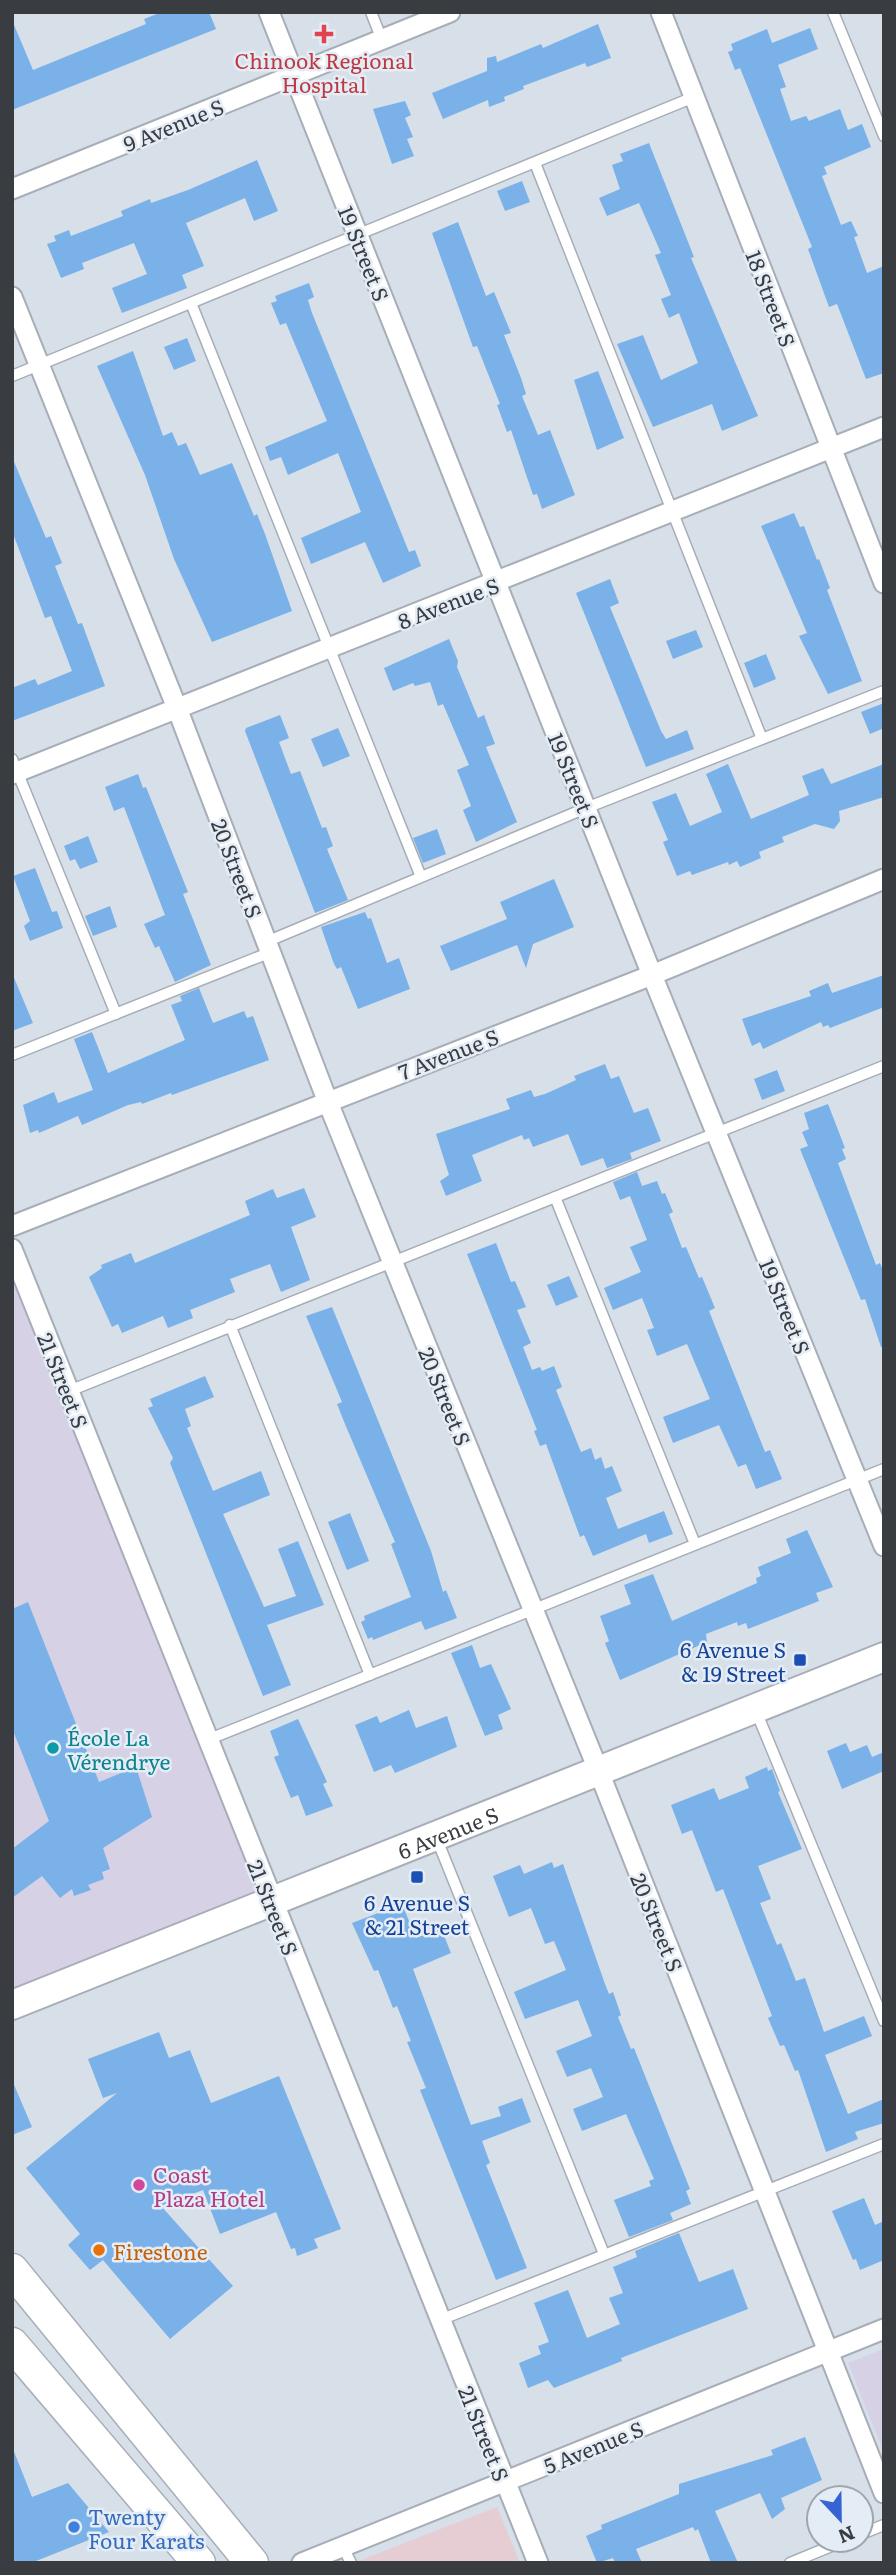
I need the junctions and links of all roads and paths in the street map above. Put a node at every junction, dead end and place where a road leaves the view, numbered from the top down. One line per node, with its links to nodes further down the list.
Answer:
1 (269, 12): 7 (street, 19 Street S)
2 (371, 12): 6 (lane)
3 (450, 12): 6 (street, 9 Avenue S)
4 (661, 12): 8 (street, 18 Street S)
5 (833, 12): 9 (lane)
6 (382, 40): 7 (street, 9 Avenue S)
7 (295, 75): 11 (street, 9 Avenue S); 12 (street, 19 Street S)
8 (694, 97): 10 (lane); 18 (street, 18 Street S)
9 (884, 136)
10 (535, 163): 12 (lane); 19 (lane)
11 (12, 189)
12 (358, 235): 14 (lane); 20 (street, 19 Street S)
13 (12, 297): 15 (street, 20 Street S)
14 (191, 303): 15 (lane); 22 (lane)
15 (39, 365): 16 (lane); 24 (street, 20 Street S)
16 (12, 376)
17 (884, 427): 18 (street, 8 Avenue S)
18 (830, 449): 19 (street, 8 Avenue S); 21 (street, 18 Street S)
19 (672, 512): 20 (street, 8 Avenue S); 25 (lane)
20 (496, 583): 22 (street, 8 Avenue S); 27 (street, 19 Street S)
21 (884, 583)
22 (329, 648): 24 (street, 8 Avenue S); 28 (lane)
23 (884, 691): 25 (lane)
24 (177, 708): 26 (street, 8 Avenue S); 30 (street, 20 Street S)
25 (762, 739): 27 (lane)
26 (14, 768): 32 (lane)
27 (586, 808): 28 (lane); 31 (street, 19 Street S)
28 (421, 877): 30 (lane)
29 (884, 879): 31 (street, 7 Avenue S)
30 (269, 947): 32 (lane); 35 (street, 20 Street S)
31 (652, 975): 35 (street, 7 Avenue S); 36 (street, 19 Street S)
32 (116, 1014): 33 (lane)
33 (12, 1055)
34 (883, 1069): 36 (lane)
35 (327, 1100): 38 (street, 7 Avenue S); 40 (street, 20 Street S)
36 (717, 1134): 37 (lane); 44 (street, 19 Street S)
37 (555, 1197): 40 (lane); 45 (lane)
38 (12, 1226)
39 (12, 1249): 42 (street, 21 Street S)
40 (392, 1262): 41 (lane); 47 (street, 20 Street S)
41 (230, 1325): 42 (lane); 49 (lane)
42 (69, 1391): 51 (street, 21 Street S)
43 (884, 1469): 44 (lane)
44 (857, 1479): 45 (lane); 46 (street, 19 Street S)
45 (695, 1544): 47 (lane)
46 (884, 1546)
47 (533, 1610): 49 (lane); 52 (street, 20 Street S)
48 (884, 1657): 50 (main road, 6 Avenue S)
49 (370, 1675): 51 (lane)
50 (755, 1709): 52 (main road, 6 Avenue S); 56 (lane)
51 (207, 1740): 54 (street, 21 Street S)
52 (599, 1772): 53 (main road, 6 Avenue S); 58 (street, 20 Street S)
53 (436, 1836): 54 (main road, 6 Avenue S); 59 (lane)
54 (272, 1901): 55 (main road, 6 Avenue S); 61 (street, 21 Street S)
55 (12, 2005)
56 (884, 2021)
57 (884, 2144): 58 (lane)
58 (764, 2191): 59 (lane); 64 (street, 20 Street S)
59 (604, 2255): 61 (lane)
60 (12, 2270): 70 (main road)
61 (440, 2320): 65 (street, 21 Street S)
62 (884, 2329): 64 (street, 5 Avenue S)
63 (12, 2344): 69 (main road)
64 (827, 2352): 65 (street, 5 Avenue S); 66 (street, 20 Street S)
65 (505, 2482): 68 (street, 5 Avenue S); 72 (street, 21 Street S)
66 (884, 2493)
67 (812, 2554): 73 (lane)
68 (347, 2555): 71 (street, 5 Avenue S)
69 (199, 2563)
70 (252, 2563)
71 (302, 2563)
72 (538, 2563)
73 (790, 2563)

